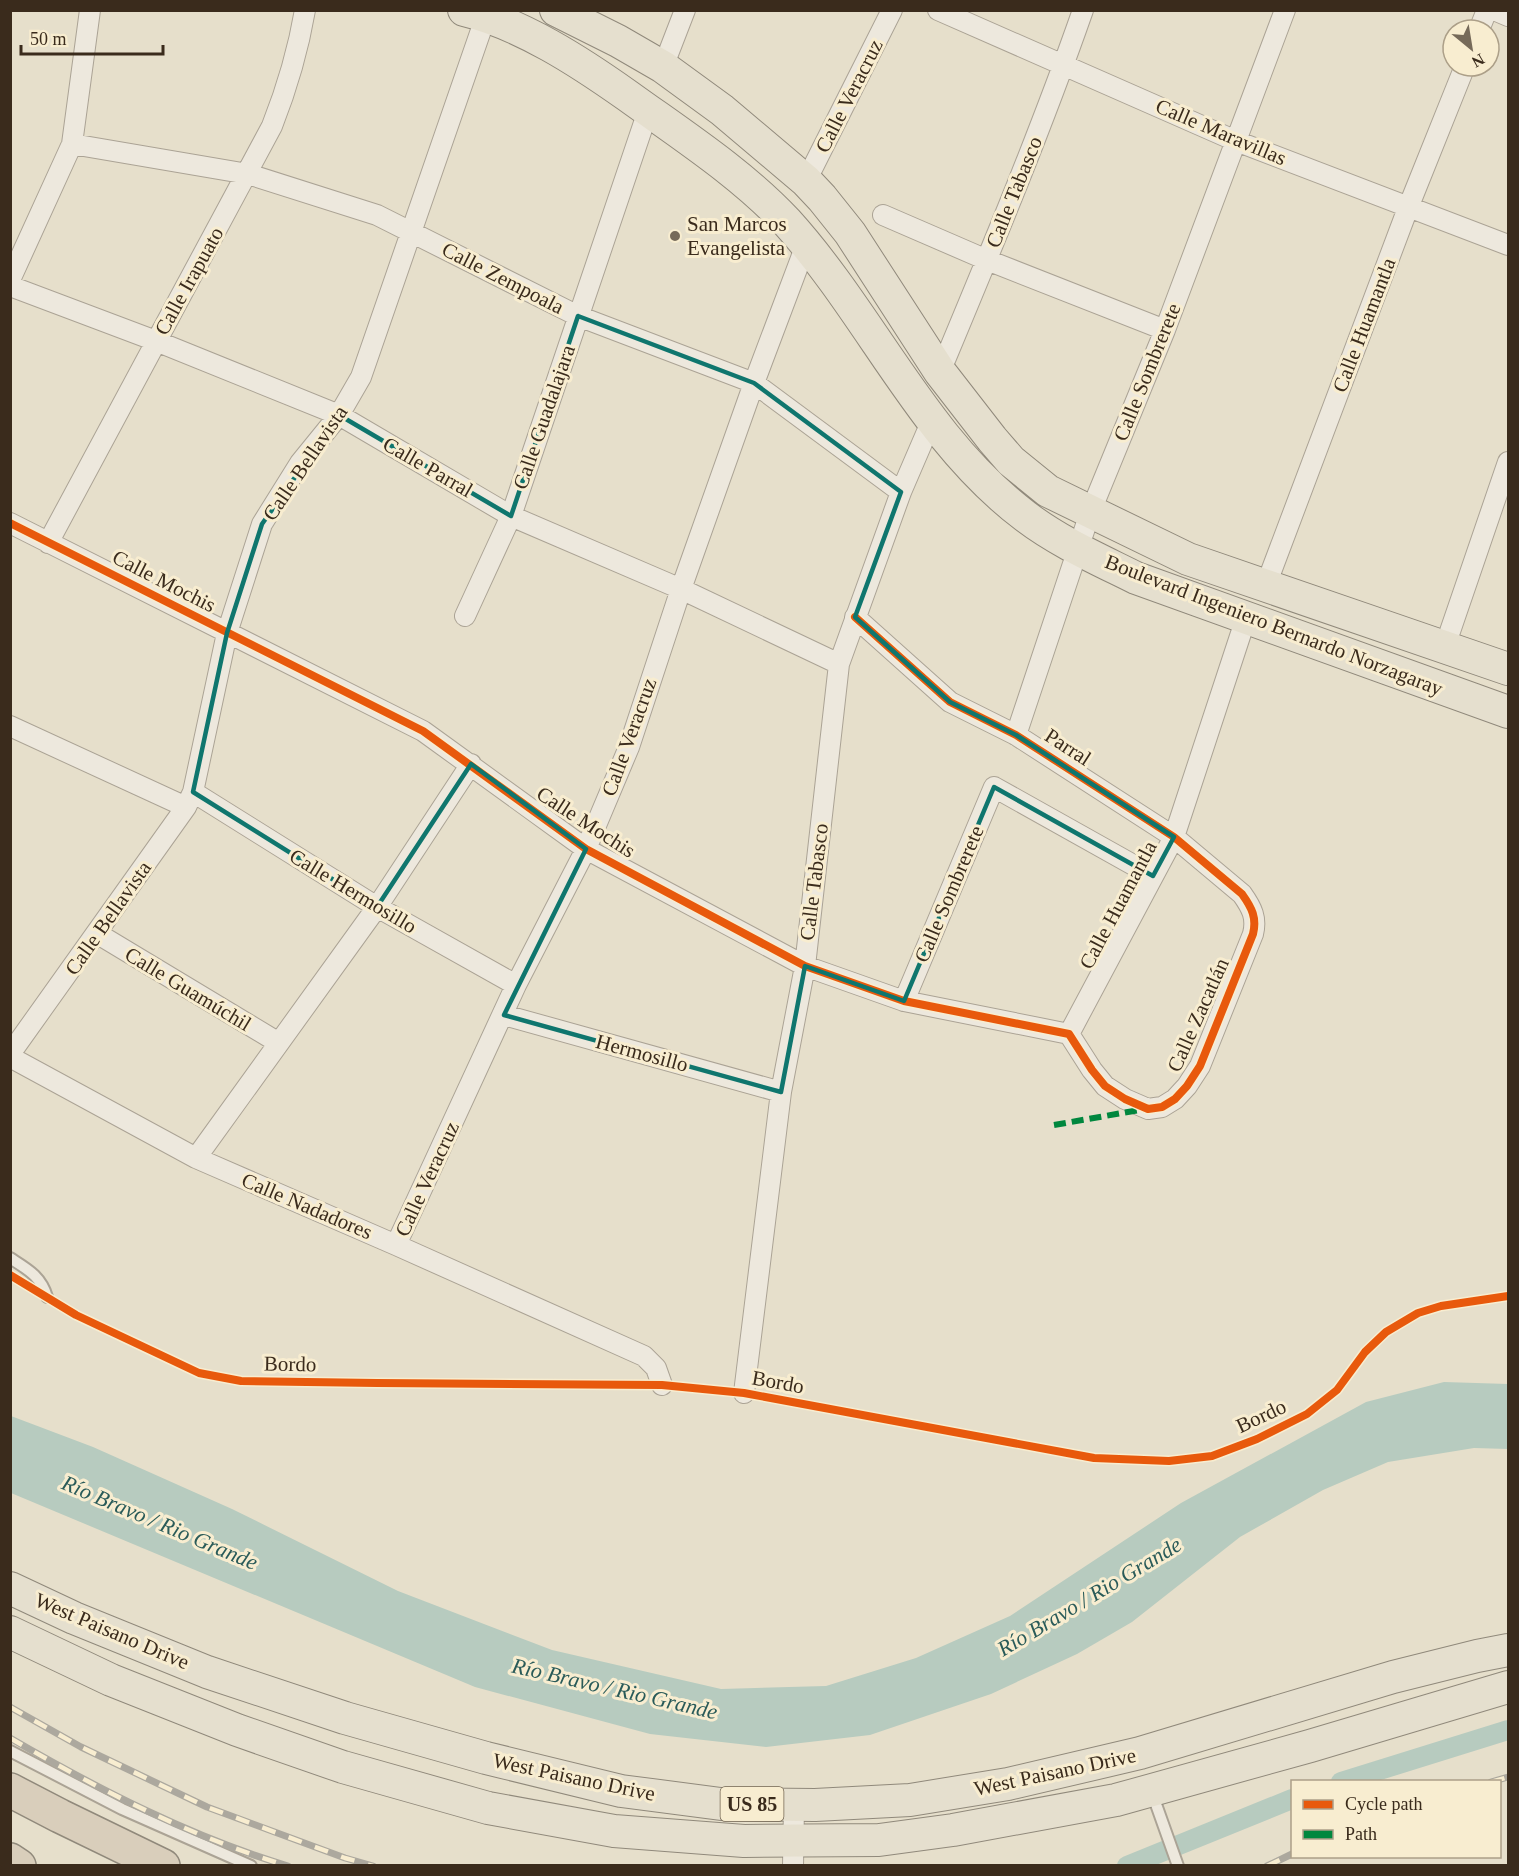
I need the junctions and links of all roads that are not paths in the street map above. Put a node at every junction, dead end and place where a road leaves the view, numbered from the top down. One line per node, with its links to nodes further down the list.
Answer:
1 (90, 10): 17 (street)
2 (305, 10): 18 (street, Calle Irapuato)
3 (556, 10): 13 (main road, Boulevard Ingeniero Bernardo Norzagaray)
4 (685, 10): 13 (street)
5 (892, 10): 19 (street, Calle Veracruz)
6 (938, 10): 12 (street, Calle Maravillas)
7 (1083, 10): 12 (street, Calle Tabasco)
8 (1285, 10): 16 (street, Calle Sombrerete)
9 (1494, 10): 11 (street)
10 (480, 12): 15 (main road, Boulevard Ingeniero Bernardo Norzagaray); 22 (street, Calle Bellavista)
11 (1509, 15)
12 (1064, 64): 16 (street, Calle Maravillas); 25 (street, Calle Tabasco)
13 (663, 67): 19 (main road, Boulevard Ingeniero Bernardo Norzagaray)
14 (1460, 78): 20 (street, Calle Huamantla)
15 (648, 111): 23 (main road, Boulevard Ingeniero Bernardo Norzagaray); 28 (street, Calle Guadalajara)
16 (1236, 141): 20 (street, Calle Maravillas); 29 (street, Calle Sombrerete)
17 (72, 144): 18 (street, Calle Zempoala); 26 (street)
18 (248, 174): 22 (street, Calle Zempoala); 30 (street, Calle Irapuato)
19 (806, 181): 31 (main road, Boulevard Ingeniero Bernardo Norzagaray)
20 (1408, 208): 24 (street, Calle Maravillas); 42 (street, Calle Huamantla)
21 (883, 215): 25 (street)
22 (413, 232): 28 (street, Calle Zempoala); 33 (street, Calle Bellavista)
23 (806, 245): 32 (street, Calle Veracruz); 34 (main road, Boulevard Ingeniero Bernardo Norzagaray)
24 (1509, 245)
25 (987, 260): 29 (street); 31 (street, Calle Tabasco)
26 (10, 280)
27 (10, 286): 30 (street, Calle Parral)
28 (578, 316): 32 (street, Calle Zempoala); 38 (street, Calle Guadalajara)
29 (1165, 330): 37 (street, Calle Sombrerete)
30 (156, 341): 33 (street, Calle Parral); 40 (street, Calle Irapuato)
31 (940, 372): 37 (main road, Boulevard Ingeniero Bernardo Norzagaray)
32 (754, 383): 36 (street, Calle Zempoala); 43 (street, Calle Veracruz)
33 (339, 415): 38 (street, Calle Parral); 47 (street, Calle Bellavista)
34 (932, 420): 36 (street, Calle Tabasco); 41 (main road, Boulevard Ingeniero Bernardo Norzagaray)
35 (1509, 462): 48 (street)
36 (901, 492): 45 (street, Calle Tabasco)
37 (1090, 513): 41 (street, Calle Sombrerete); 42 (main road, Boulevard Ingeniero Bernardo Norzagaray)
38 (511, 516): 43 (street, Calle Parral); 44 (street, Calle Guadalajara)
39 (10, 523): 40 (street, Calle Mochis)
40 (48, 543): 47 (street, Calle Mochis)
41 (1078, 549): 46 (main road, Boulevard Ingeniero Bernardo Norzagaray); 53 (street, Calle Sombrerete)
42 (1266, 585): 48 (main road, Boulevard Ingeniero Bernardo Norzagaray)
43 (681, 589): 49 (street, Calle Parral); 57 (street, Calle Veracruz)
44 (465, 616)
45 (855, 617): 49 (street, Calle Tabasco); 53 (street, Parral)
46 (1246, 618): 51 (main road, Boulevard Ingeniero Bernardo Norzagaray); 56 (street, Calle Huamantla)
47 (227, 633): 54 (street, Calle Mochis); 55 (street, Calle Bellavista)
48 (1445, 646): 50 (main road, Boulevard Ingeniero Bernardo Norzagaray)
49 (839, 664): 62 (street, Calle Tabasco)
50 (1509, 669)
51 (1509, 712)
52 (10, 726): 55 (street, Calle Hermosillo)
53 (1016, 735): 56 (street, Parral)
54 (471, 764): 57 (street, Calle Mochis); 59 (street)
55 (190, 800): 59 (street, Calle Hermosillo); 61 (street, Calle Bellavista)
56 (1174, 837): 58 (street, Calle Huamantla); 60 (street, Parral)
57 (586, 849): 62 (street, Calle Mochis); 63 (street, Calle Veracruz)
58 (1153, 876): 64 (street, Calle Sombrerete); 66 (street, Calle Huamantla)
59 (377, 907): 63 (street, Calle Hermosillo); 67 (street)
60 (1254, 915): 66 (street, Calle Zacatlán)
61 (98, 934): 67 (street, Calle Guamúchil); 68 (street, Calle Bellavista)
62 (805, 966): 64 (street, Calle Mochis); 69 (street, Calle Tabasco)
63 (516, 985): 65 (street, Calle Veracruz)
64 (904, 1001): 66 (street, Calle Mochis)
65 (504, 1015): 69 (street, Hermosillo); 71 (street, Calle Veracruz)
66 (1069, 1034)
67 (279, 1043): 70 (street)
68 (10, 1056): 70 (street, Calle Nadadores)
69 (781, 1092): 75 (street, Calle Tabasco)
70 (196, 1158): 71 (street, Calle Nadadores)
71 (396, 1245): 74 (street, Calle Nadadores)
72 (10, 1258): 73 (lane)
73 (47, 1297)
74 (662, 1385)
75 (744, 1393)
76 (10, 1588): 84 (main road, West Paisano Drive / US 85)
77 (10, 1632): 85 (main road, West Paisano Drive / US 85)
78 (1509, 1650): 81 (main road, West Paisano Drive / US 85)
79 (1509, 1687): 83 (main road, West Paisano Drive / US 85)
80 (10, 1751): 90 (lane)
81 (1140, 1753): 83 (main road); 84 (main road, West Paisano Drive / US 85)
82 (10, 1790): 89 (highway)
83 (1151, 1790): 85 (main road, West Paisano Drive / US 85); 87 (lane)
84 (794, 1805): 85 (street)
85 (794, 1853)
86 (10, 1860): 88 (highway)
87 (1178, 1865)
88 (19, 1866)
89 (163, 1866)
90 (251, 1866)

